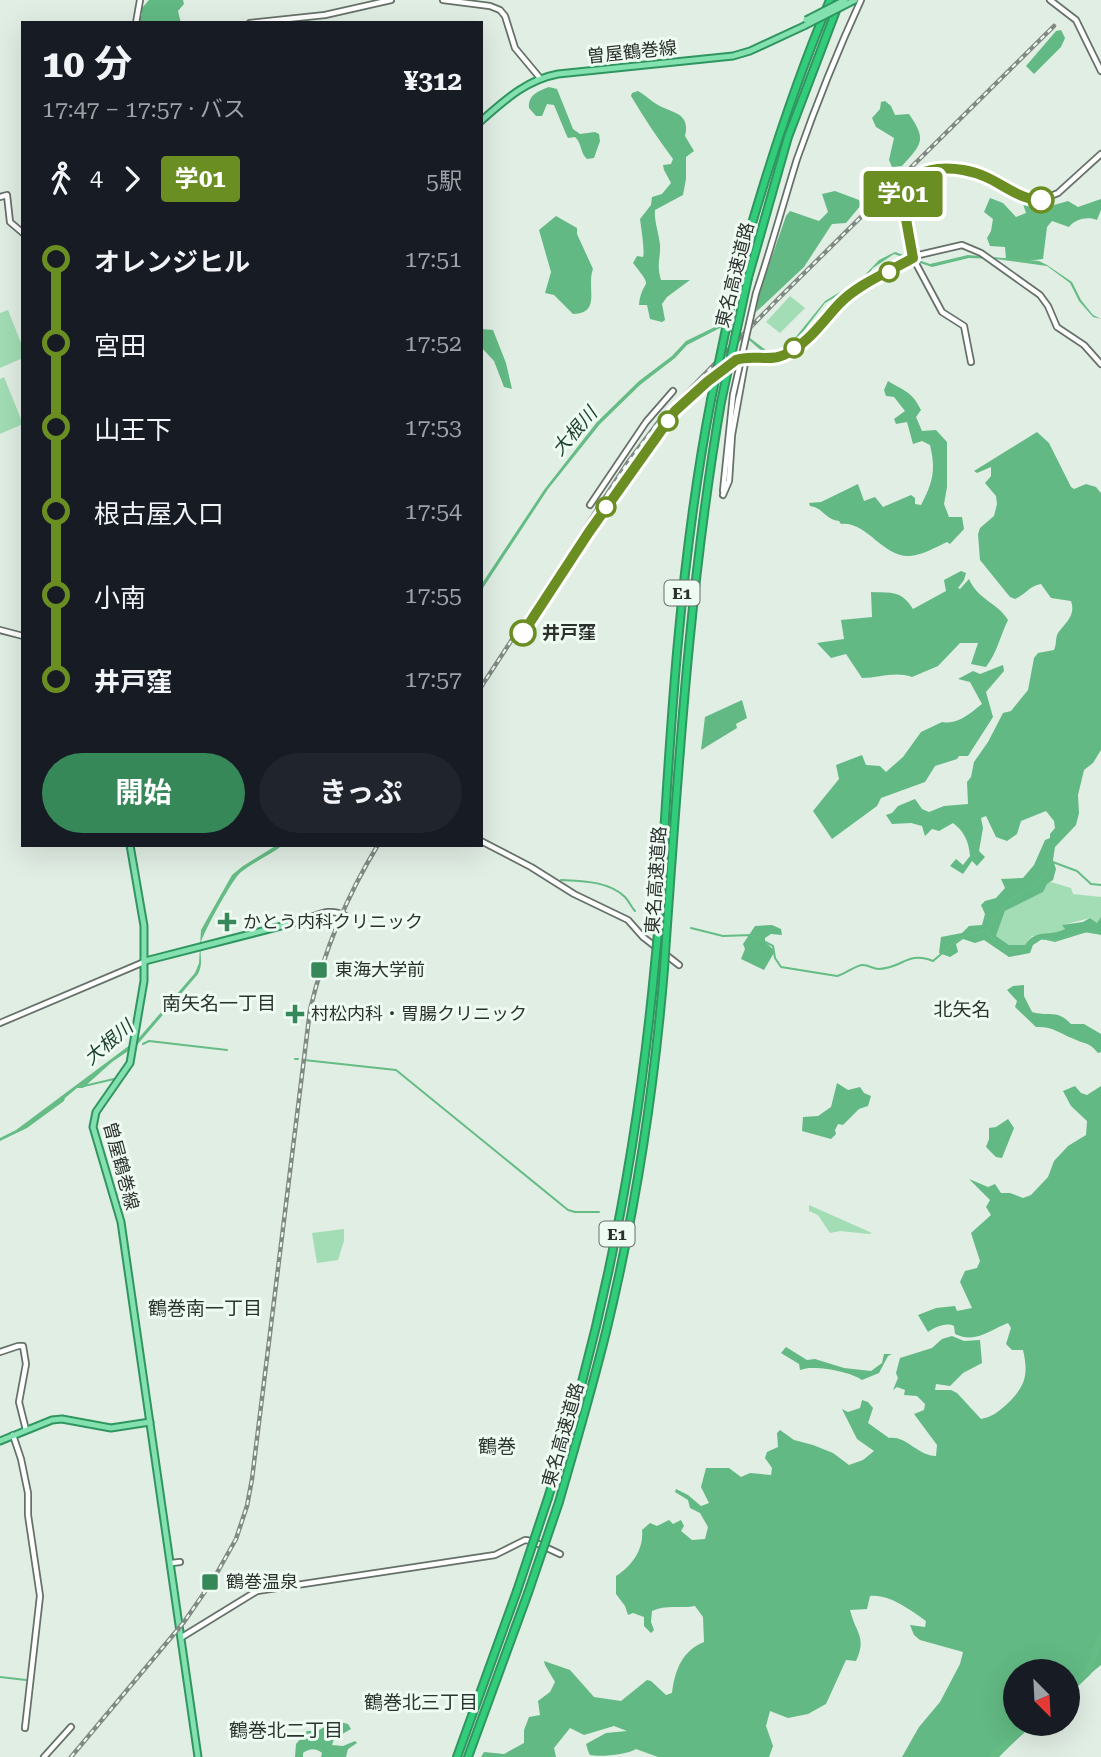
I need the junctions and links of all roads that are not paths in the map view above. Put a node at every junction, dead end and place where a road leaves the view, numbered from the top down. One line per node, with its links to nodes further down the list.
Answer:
1 (140, 0): 9 (street)
2 (391, 0): 10 (street)
3 (443, 0): 13 (street)
4 (830, 0): 47 (highway, 東名高速道路 / E1, bridge)
5 (843, 0): 11 (main road, 曽屋鶴巻線, bridge); 48 (highway, 東名高速道路 / E1, bridge)
6 (855, 0): 11 (main road, 曽屋鶴巻線, bridge)
7 (861, 0): 19 (street, bridge)
8 (1050, 0): 12 (street)
9 (136, 21)
10 (269, 21)
11 (805, 23): 13 (main road, 曽屋鶴巻線)
12 (1101, 71)
13 (540, 78): 14 (main road, 曽屋鶴巻線)
14 (483, 119)
15 (1101, 154): 18 (street)
16 (0, 197): 17 (street)
17 (21, 231)
18 (913, 258): 20 (street); 21 (street); 22 (street)
19 (746, 357)
20 (779, 357)
21 (971, 362)
22 (1101, 364)
23 (673, 391): 24 (street)
24 (590, 505)
25 (0, 630): 26 (street)
26 (21, 635)
27 (483, 842): 32 (street)
28 (130, 847): 31 (main road, 曽屋鶴巻線)
29 (346, 916): 30 (street)
30 (298, 922): 31 (main road)
31 (145, 961): 33 (street); 35 (main road, 曽屋鶴巻線)
32 (680, 965)
33 (0, 1023)
34 (0, 1352): 36 (street)
35 (150, 1422): 36 (main road); 41 (main road, 曽屋鶴巻線)
36 (26, 1430): 37 (main road)
37 (13, 1436): 38 (main road); 44 (street)
38 (0, 1441)
39 (560, 1554): 42 (street)
40 (180, 1562): 41 (street)
41 (172, 1563): 42 (main road, 曽屋鶴巻線)
42 (182, 1637): 46 (main road, 曽屋鶴巻線)
43 (71, 1727): 45 (street)
44 (25, 1728)
45 (44, 1757)
46 (198, 1757)
47 (457, 1757)
48 (468, 1757)

